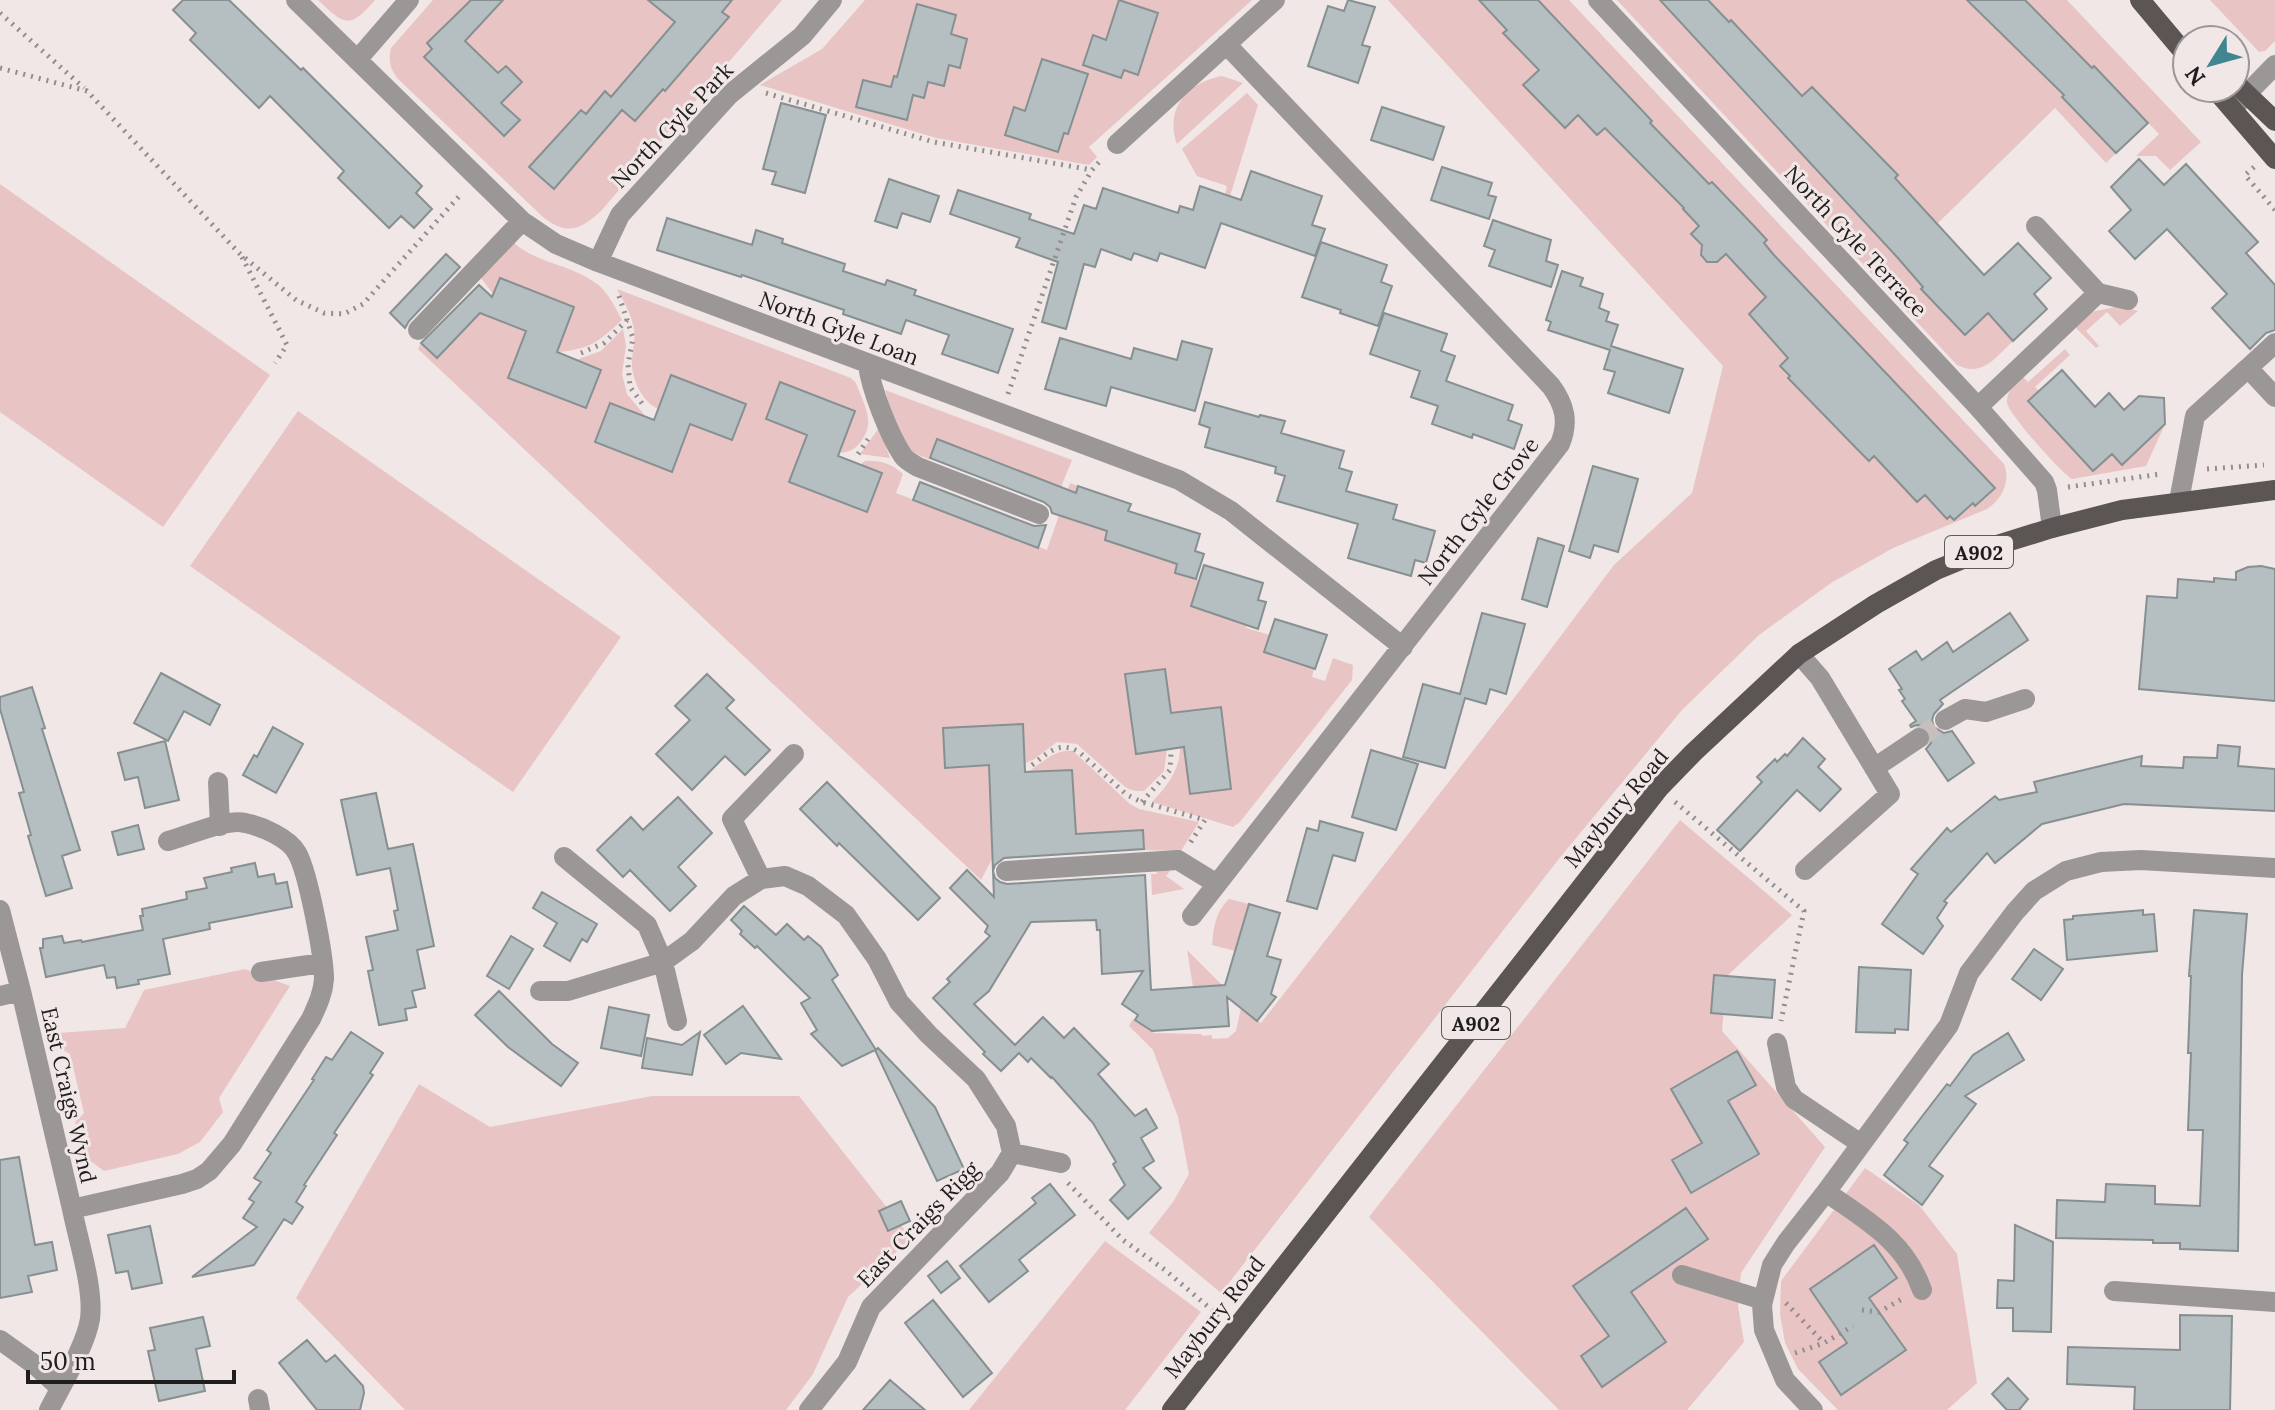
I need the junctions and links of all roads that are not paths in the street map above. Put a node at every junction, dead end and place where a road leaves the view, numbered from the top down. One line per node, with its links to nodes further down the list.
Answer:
1 (296, 0): 10 (street, North Gyle Loan)
2 (409, 0): 10 (street)
3 (832, 0): 22 (street, North Gyle Park)
4 (1275, 0): 9 (street)
5 (1598, 0): 30 (street, North Gyle Terrace)
6 (2142, 0): 7 (main road); 8 (main road)
7 (2171, 25)
8 (2171, 36)
9 (1226, 44): 18 (street); 35 (street, North Gyle Grove)
10 (357, 60): 20 (street, North Gyle Loan)
11 (2275, 65): 12 (street)
12 (2251, 81)
13 (2251, 98): 17 (main road)
14 (2228, 104): 16 (main road)
15 (2234, 104): 16 (street)
16 (2232, 109): 19 (main road)
17 (2275, 121)
18 (1117, 144)
19 (2275, 159)
20 (522, 221): 22 (street, North Gyle Loan); 25 (street)
21 (2036, 226): 23 (street)
22 (598, 262): 27 (street, North Gyle Loan)
23 (2098, 293): 24 (street); 30 (street)
24 (2128, 300)
25 (418, 330)
26 (2275, 343): 28 (street)
27 (868, 365): 33 (street); 35 (street, North Gyle Loan)
28 (2248, 368): 29 (street); 32 (street)
29 (2275, 397)
30 (1978, 407): 34 (street, North Gyle Terrace)
31 (2275, 490): 32 (main road, Maybury Road / A902)
32 (2179, 501): 34 (main road, Maybury Road / A902)
33 (1039, 514)
34 (2052, 528): 36 (main road, Maybury Road / A902)
35 (1403, 647): 50 (street, North Gyle Grove)
36 (1799, 654): 41 (street); 75 (main road, Maybury Road / A902)
37 (2025, 699): 38 (street)
38 (1945, 720)
39 (1919, 738): 41 (street)
40 (794, 754): 49 (street)
41 (1874, 768): 47 (street)
42 (218, 782): 43 (street)
43 (220, 826): 44 (street, East Craigs Wynd); 54 (street, East Craigs Wynd)
44 (168, 841)
45 (564, 857): 53 (street)
46 (2275, 868): 61 (street)
47 (1805, 870)
48 (1006, 871): 50 (street)
49 (761, 879): 53 (street); 62 (street)
50 (1217, 884): 52 (street, North Gyle Grove)
51 (0, 910): 56 (street, East Craigs Wynd)
52 (1192, 916)
53 (663, 962): 57 (street); 59 (street)
54 (322, 963): 55 (street); 65 (street, East Craigs Wynd)
55 (261, 972)
56 (21, 991): 58 (street, East Craigs Wynd); 65 (street, East Craigs Wynd)
57 (540, 991)
58 (0, 996)
59 (677, 1021)
60 (1777, 1043): 61 (street)
61 (1861, 1144): 64 (street)
62 (1012, 1153): 63 (street); 74 (street, East Craigs Rigg)
63 (1061, 1163)
64 (1826, 1192): 67 (street); 68 (street)
65 (72, 1209): 72 (street, East Craigs Wynd)
66 (1682, 1275): 68 (street)
67 (1922, 1290)
68 (1765, 1291): 76 (street)
69 (2114, 1291): 70 (street)
70 (2275, 1302)
71 (0, 1340): 72 (street)
72 (60, 1388): 73 (street, East Craigs Wynd)
73 (49, 1410)
74 (809, 1410)
75 (1172, 1410)
76 (1813, 1410)

